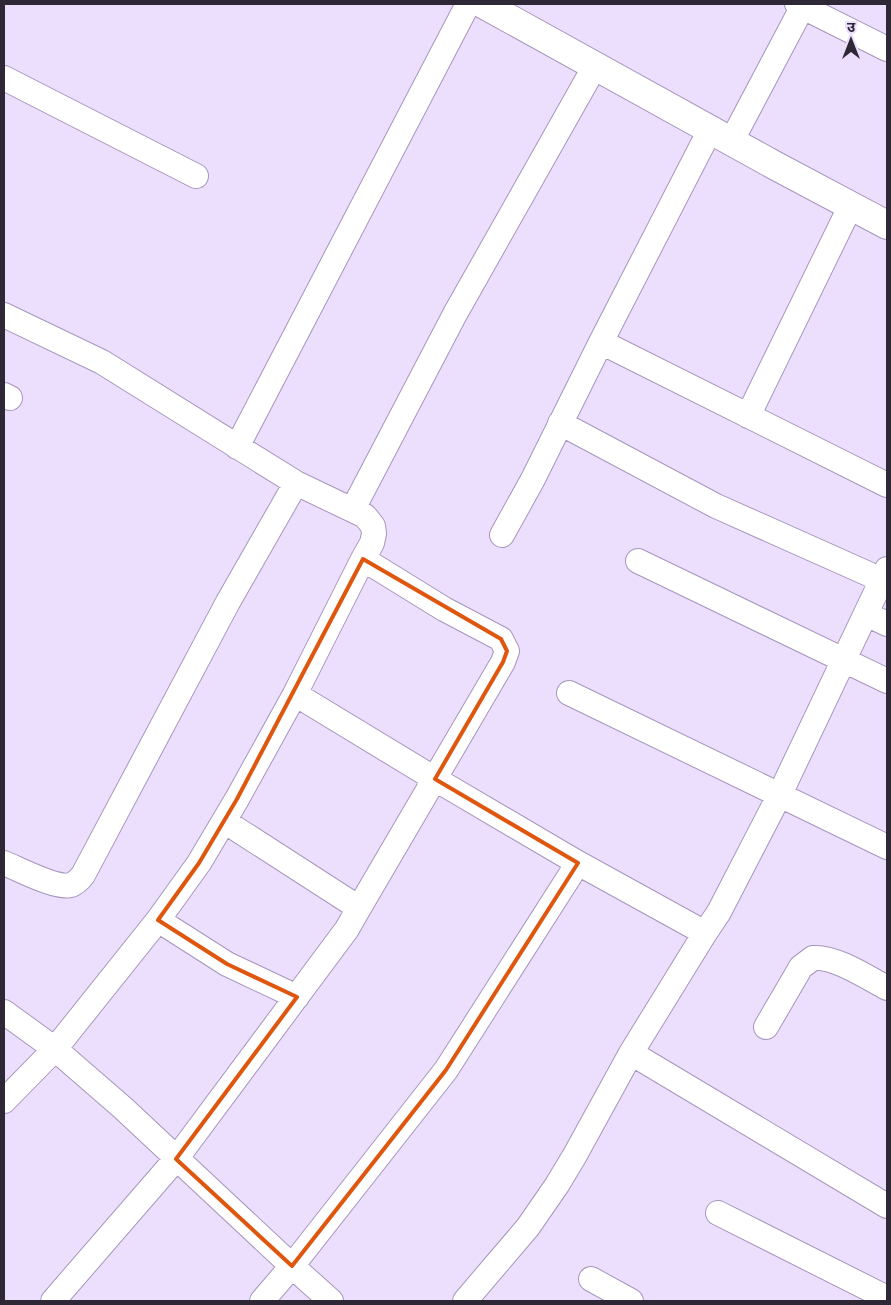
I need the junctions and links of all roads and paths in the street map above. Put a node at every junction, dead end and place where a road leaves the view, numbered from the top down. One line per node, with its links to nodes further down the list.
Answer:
1 (468, 4): 15 (street)
2 (483, 4): 5 (street)
3 (801, 5): 4 (street); 7 (street)
4 (887, 49)
5 (595, 66): 7 (street); 18 (street)
6 (4, 78): 8 (street)
7 (721, 136): 9 (street); 12 (street)
8 (196, 176)
9 (851, 205): 10 (street); 13 (street)
10 (887, 225)
11 (4, 315): 15 (street)
12 (600, 342): 13 (street); 14 (street)
13 (748, 416): 17 (street)
14 (560, 423): 19 (street); 22 (street)
15 (238, 447): 16 (street)
16 (296, 483): 18 (street); 33 (street)
17 (887, 485)
18 (353, 509): 20 (street)
19 (502, 535)
20 (363, 559): 28 (street); 29 (street)
21 (638, 561): 25 (street)
22 (884, 574): 23 (street)
23 (866, 614): 24 (street); 25 (street)
24 (887, 624)
25 (843, 660): 26 (street); 30 (street)
26 (887, 681)
27 (569, 693): 30 (street)
28 (295, 694): 29 (street); 31 (street)
29 (435, 779): 34 (street); 35 (street)
30 (780, 794): 32 (street); 37 (street)
31 (224, 821): 35 (street); 36 (street)
32 (887, 847)
33 (4, 863)
34 (578, 863): 37 (street); 48 (street)
35 (359, 908): 39 (street)
36 (158, 920): 39 (street); 42 (street)
37 (705, 932): 43 (street)
38 (887, 988): 41 (street)
39 (296, 997): 45 (street)
40 (4, 1012): 42 (street)
41 (766, 1027)
42 (55, 1049): 44 (street); 45 (street)
43 (631, 1053): 46 (street); 54 (street)
44 (4, 1101)
45 (176, 1159): 48 (street); 51 (street)
46 (887, 1206)
47 (718, 1213): 50 (street)
48 (292, 1266): 52 (street); 53 (street)
49 (591, 1279): 55 (street)
50 (887, 1298)
51 (53, 1301)
52 (262, 1301)
53 (331, 1301)
54 (465, 1301)
55 (631, 1301)

